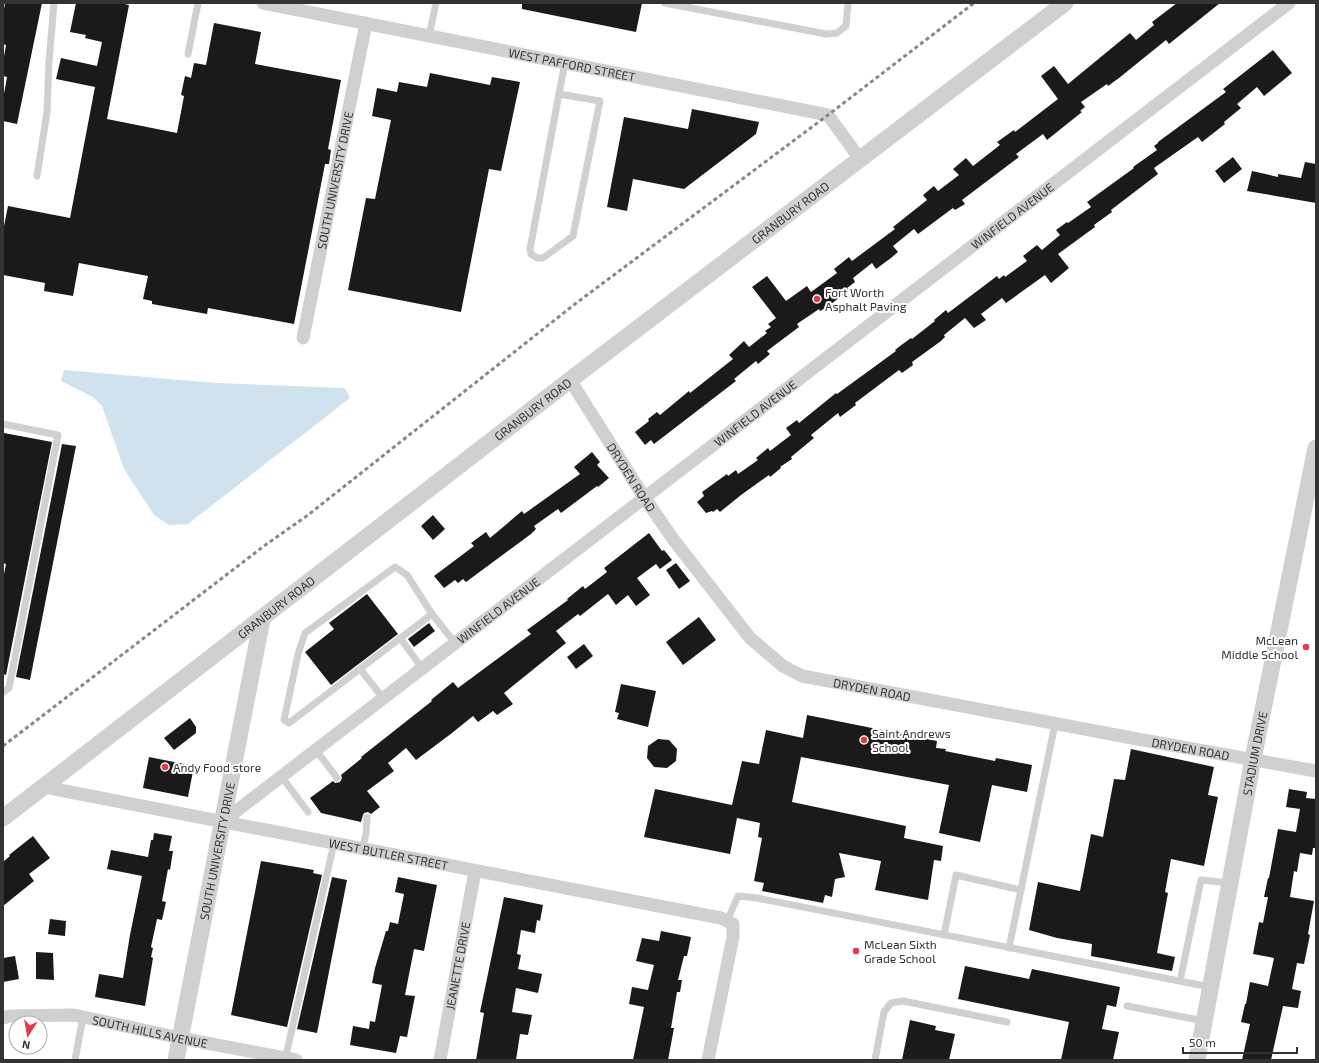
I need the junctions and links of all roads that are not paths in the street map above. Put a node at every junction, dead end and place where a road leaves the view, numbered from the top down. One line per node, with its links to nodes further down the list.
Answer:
1 (54, 3): 15 (lane)
2 (198, 3): 11 (lane)
3 (263, 3): 9 (street, WEST PAFFORD STREET)
4 (436, 3): 10 (lane)
5 (664, 3): 6 (lane)
6 (848, 3)
7 (1065, 3): 14 (street, GRANBURY ROAD)
8 (1288, 3): 20 (street, WINFIELD AVENUE)
9 (366, 23): 10 (street, WEST PAFFORD STREET); 16 (street, SOUTH UNIVERSITY DRIVE)
10 (429, 36): 12 (street, WEST PAFFORD STREET)
11 (188, 54)
12 (565, 63): 13 (lane); 14 (street, WEST PAFFORD STREET)
13 (559, 94): 13 (lane)
14 (860, 159): 17 (street, GRANBURY ROAD)
15 (37, 176)
16 (303, 338)
17 (570, 380): 20 (street, DRYDEN ROAD); 22 (street, GRANBURY ROAD)
18 (3, 424): 27 (lane)
19 (1316, 448): 31 (street, STADIUM DRIVE)
20 (644, 497): 24 (street, WINFIELD AVENUE); 29 (street, DRYDEN ROAD)
21 (432, 614): 23 (lane); 24 (lane); 26 (lane)
22 (262, 619): 35 (street, GRANBURY ROAD); 39 (street, SOUTH UNIVERSITY DRIVE)
23 (400, 638): 25 (lane); 26 (lane)
24 (455, 643): 25 (street, WINFIELD AVENUE)
25 (422, 668): 28 (street, WINFIELD AVENUE)
26 (360, 669): 28 (lane)
27 (3, 692)
28 (383, 698): 30 (street, WINFIELD AVENUE)
29 (1055, 724): 31 (street, DRYDEN ROAD); 44 (lane)
30 (316, 750): 33 (street, WINFIELD AVENUE); 34 (lane)
31 (1253, 758): 32 (street, DRYDEN ROAD); 43 (street, STADIUM DRIVE)
32 (1316, 771)
33 (281, 776): 36 (lane); 39 (street, WINFIELD AVENUE)
34 (337, 778)
35 (44, 787): 38 (street, GRANBURY ROAD); 39 (street, WEST BUTLER STREET)
36 (308, 812)
37 (367, 817): 41 (lane)
38 (3, 818)
39 (222, 822): 40 (street, WEST BUTLER STREET); 55 (street, SOUTH UNIVERSITY DRIVE)
40 (334, 843): 41 (street, WEST BUTLER STREET); 56 (lane)
41 (362, 849): 42 (street, WEST BUTLER STREET)
42 (475, 871): 45 (street, WEST BUTLER STREET); 59 (street, JEANETTE DRIVE)
43 (1230, 883): 48 (lane); 49 (street, STADIUM DRIVE)
44 (1021, 890): 46 (lane); 47 (lane)
45 (730, 923): 46 (lane); 60 (street)
46 (944, 935): 47 (lane)
47 (1009, 948): 48 (lane)
48 (1180, 981): 49 (lane)
49 (1210, 987): 54 (street, STADIUM DRIVE)
50 (1127, 1006): 54 (lane)
51 (83, 1017): 52 (street, SOUTH HILLS AVENUE); 55 (street, SOUTH HILLS AVENUE); 57 (lane)
52 (3, 1018)
53 (1007, 1022): 61 (lane)
54 (1204, 1022): 62 (street, STADIUM DRIVE)
55 (180, 1038): 56 (street, SOUTH HILLS AVENUE); 58 (street, SOUTH UNIVERSITY DRIVE)
56 (289, 1059)
57 (75, 1060)
58 (176, 1060)
59 (440, 1060)
60 (708, 1060)
61 (876, 1060)
62 (1197, 1060)

